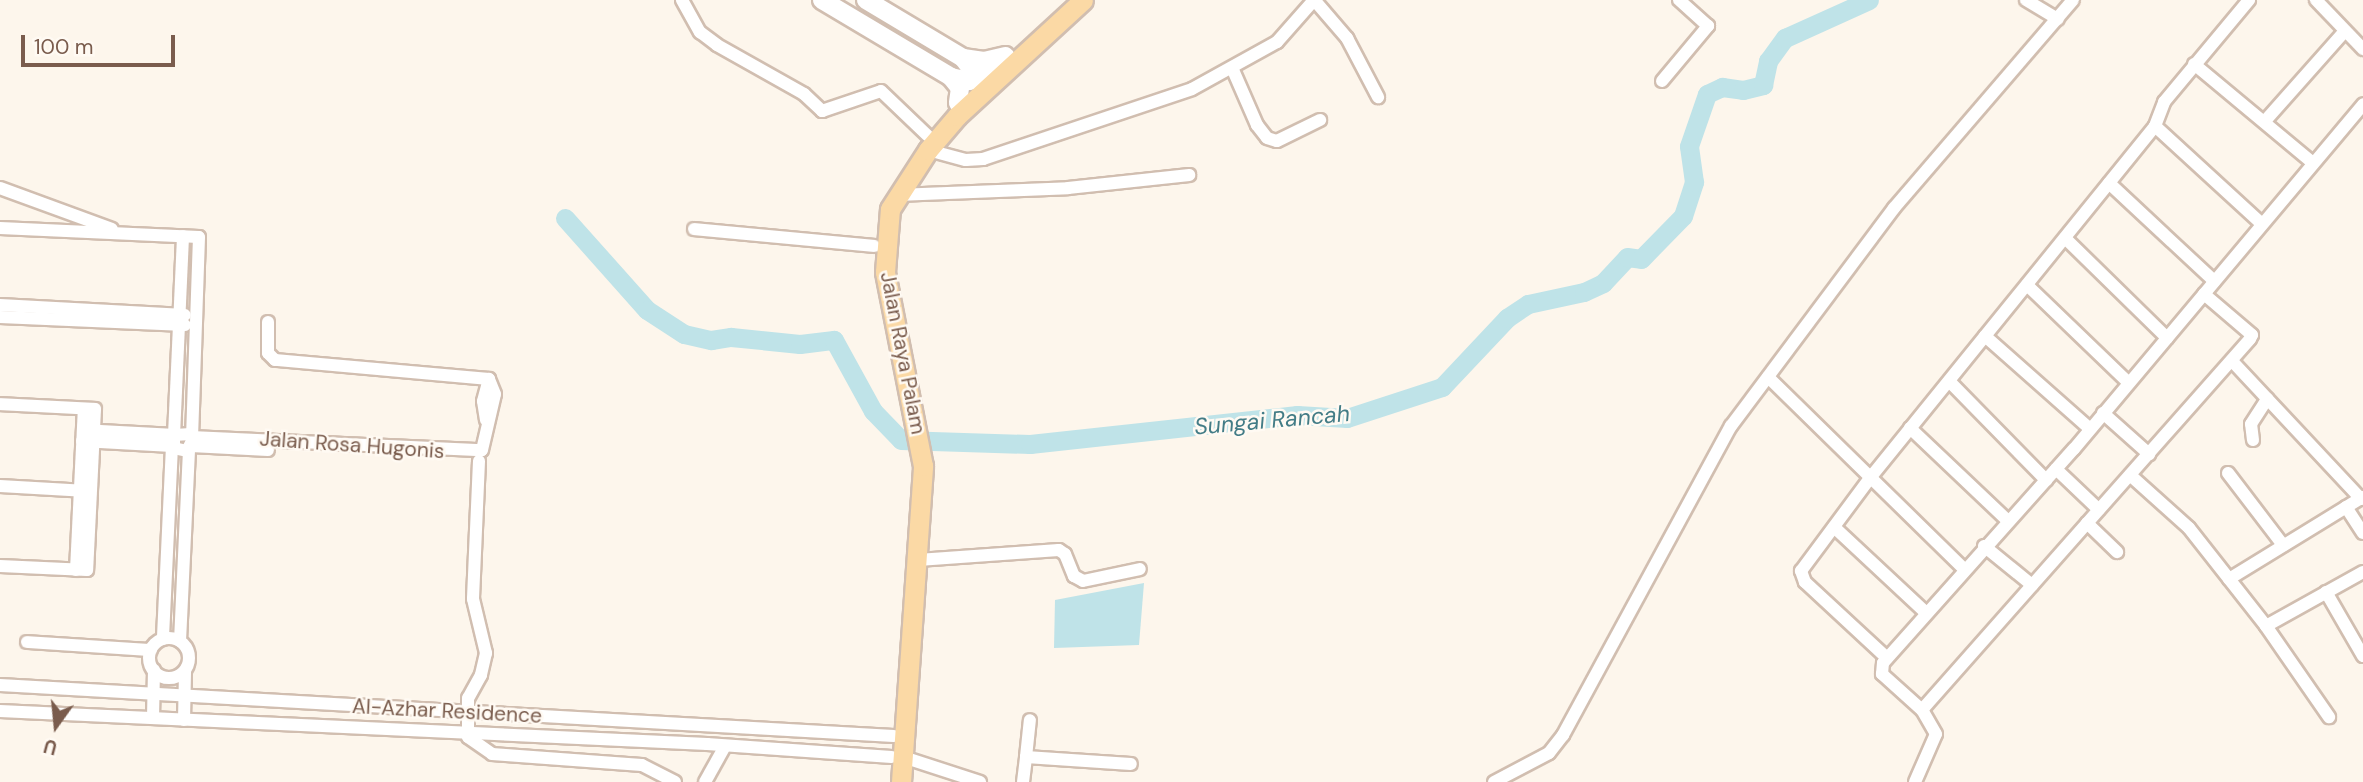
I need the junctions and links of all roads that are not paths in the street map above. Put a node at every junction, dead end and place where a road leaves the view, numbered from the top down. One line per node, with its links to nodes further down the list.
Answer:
1 (682, 0): 28 (street)
2 (822, 0): 19 (street)
3 (866, 0): 15 (street)
4 (1068, 0): 16 (main road, Jalan Raya Palam)
5 (1083, 0): 16 (main road, Jalan Raya Palam)
6 (1679, 0): 21 (street)
7 (2026, 0): 12 (street)
8 (2073, 0): 12 (street)
9 (2249, 0): 17 (street)
10 (2316, 0): 13 (street)
11 (1315, 1): 18 (street); 22 (street)
12 (2058, 19): 52 (street)
13 (2345, 31): 14 (street); 26 (street)
14 (2363, 49)
15 (962, 58): 16 (street); 20 (street)
16 (1004, 64): 20 (main road, Jalan Raya Palam); 23 (main road, Jalan Raya Palam)
17 (2194, 64): 26 (street); 27 (street)
18 (1233, 70): 25 (street); 28 (street)
19 (951, 77): 20 (street); 23 (street)
20 (979, 79): 23 (main road, Jalan Raya Palam)
21 (1662, 80)
22 (1378, 97)
23 (964, 102): 28 (main road, Jalan Raya Palam)
24 (2363, 104): 29 (street)
25 (1320, 120)
26 (2265, 121): 29 (street)
27 (2155, 126): 31 (street); 34 (street)
28 (927, 142): 33 (main road, Jalan Raya Palam); 40 (main road, Jalan Raya Palam)
29 (2313, 163): 34 (street)
30 (1189, 175): 33 (street)
31 (2109, 183): 39 (street); 41 (street)
32 (0, 188): 37 (street)
33 (897, 195): 60 (main road, Jalan Raya Palam)
34 (2262, 223): 41 (street)
35 (0, 228): 37 (street)
36 (694, 229): 40 (street)
37 (125, 234): 38 (street)
38 (183, 236): 46 (street); 47 (street)
39 (2065, 237): 42 (street); 50 (street)
40 (874, 246): 60 (main road, Jalan Raya Palam)
41 (2214, 281): 43 (street)
42 (2027, 285): 49 (street); 54 (street)
43 (2204, 293): 50 (street); 51 (street)
44 (0, 306): 46 (street)
45 (0, 317): 46 (street)
46 (179, 320): 47 (street); 62 (street)
47 (196, 321): 64 (street)
48 (268, 322): 64 (street, Jalan Rosa Hugonis)
49 (1985, 336): 53 (street); 59 (street)
50 (2167, 338): 54 (street)
51 (2232, 361): 55 (street); 66 (street)
52 (1768, 377): 71 (street); 130 (street)
53 (1949, 381): 58 (street); 72 (street)
54 (2129, 383): 57 (street)
55 (2267, 399): 63 (street); 75 (street)
56 (0, 404): 61 (street)
57 (2103, 414): 59 (street); 66 (street)
58 (1910, 428): 71 (street); 78 (street)
59 (2090, 429): 68 (street)
60 (914, 433): 85 (main road, Jalan Raya Palam); 101 (main road, Jalan Raya Palam)
61 (88, 435): 62 (street); 74 (street)
62 (174, 440): 64 (street); 64 (street); 93 (street)
63 (2253, 440)
64 (191, 442): 65 (street, Jalan Rosa Hugonis); 94 (street)
65 (268, 450)
66 (2149, 454): 70 (street)
67 (478, 461): 112 (street)
68 (2056, 468): 72 (street); 77 (street)
69 (2228, 473): 83 (street)
70 (2130, 475): 77 (street); 90 (street)
71 (1870, 478): 80 (street); 88 (street)
72 (2046, 480): 78 (street)
73 (0, 486): 74 (street)
74 (85, 491): 86 (street)
75 (2362, 498): 76 (street)
76 (2346, 507): 81 (street); 83 (street)
77 (2099, 510): 79 (street)
78 (2008, 521): 82 (street)
79 (2087, 523): 84 (street); 91 (street)
80 (1834, 527): 95 (street); 103 (street)
81 (2363, 533)
82 (1984, 545): 88 (street); 91 (street)
83 (2283, 545): 90 (street)
84 (2117, 552)
85 (918, 560): 87 (street); 101 (main road, Jalan Raya Palam)
86 (0, 566)
87 (1140, 569)
88 (1964, 569): 95 (street)
89 (2363, 572): 92 (street)
90 (2229, 579): 96 (street)
91 (2032, 585): 109 (street)
92 (2326, 592): 96 (street); 102 (street)
93 (164, 607): 94 (street); 97 (street)
94 (182, 608): 98 (street)
95 (1925, 612): 103 (street)
96 (2266, 626): 113 (street)
97 (163, 639): 98 (street); 100 (street)
98 (180, 641): 105 (street)
99 (27, 642): 100 (street)
100 (151, 650): 104 (street)
101 (905, 655): 119 (main road, Jalan Raya Palam); 121 (main road, Jalan Raya Palam)
102 (2363, 656)
103 (1887, 658): 109 (street)
104 (154, 670): 105 (street); 107 (street)
105 (185, 671): 108 (street)
106 (0, 685): 107 (street, Al-Azhar Residence)
107 (153, 693): 108 (street, Al-Azhar Residence); 114 (street)
108 (185, 694): 111 (street, Al-Azhar Residence); 115 (street)
109 (1922, 710): 131 (street)
110 (0, 711): 114 (street, Al-Azhar Residence)
111 (447, 712): 112 (street, Al-Azhar Residence); 117 (street)
112 (466, 712): 118 (street); 119 (street, Al-Azhar Residence)
113 (2329, 717)
114 (153, 718): 115 (street, Al-Azhar Residence)
115 (184, 720): 117 (street, Al-Azhar Residence)
116 (1030, 720): 122 (street)
117 (446, 735): 118 (street, Al-Azhar Residence)
118 (467, 736): 120 (street, Al-Azhar Residence); 124 (street)
119 (894, 736): 121 (main road, Jalan Raya Palam)
120 (725, 746): 121 (street, Al-Azhar Residence); 125 (street)
121 (898, 757): 126 (main road, Jalan Raya Palam); 127 (main road, Jalan Raya Palam); 128 (street, Al-Azhar Residence)
122 (1026, 757): 123 (street); 129 (street)
123 (1131, 764)
124 (675, 782)
125 (705, 782)
126 (891, 782)
127 (901, 782)
128 (980, 782)
129 (1023, 782)
130 (1494, 782)
131 (1915, 782)

